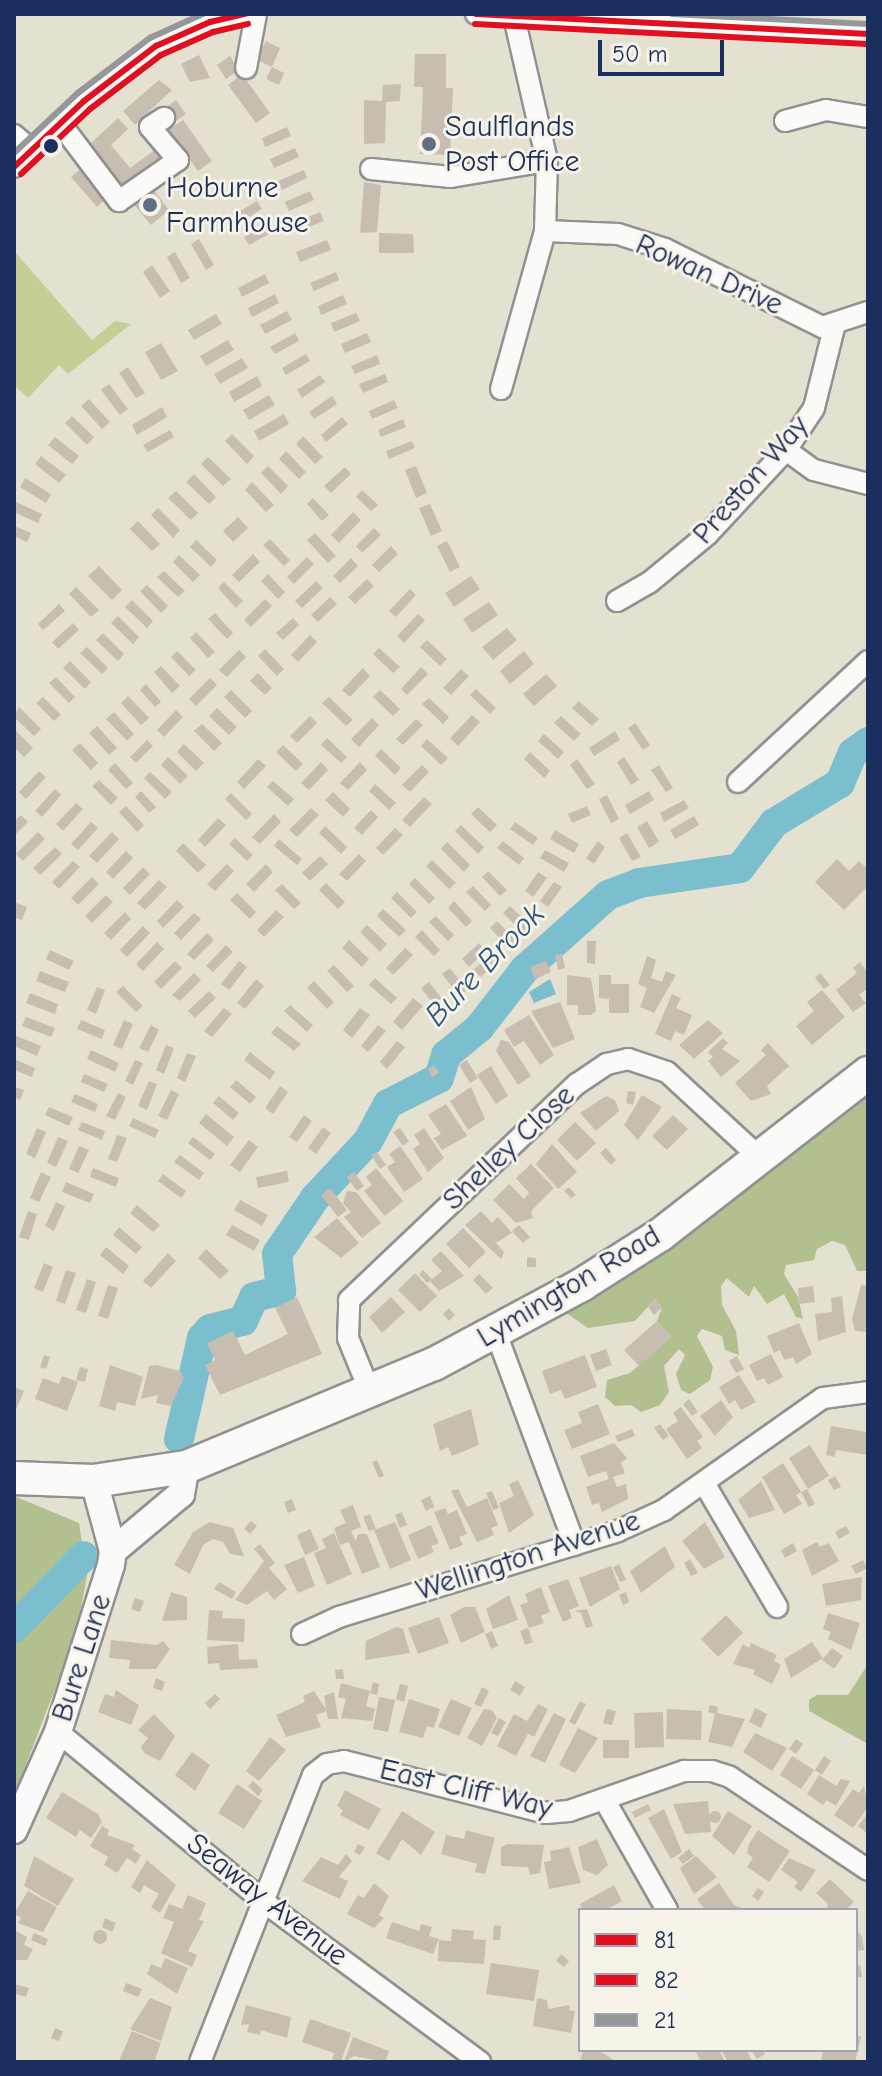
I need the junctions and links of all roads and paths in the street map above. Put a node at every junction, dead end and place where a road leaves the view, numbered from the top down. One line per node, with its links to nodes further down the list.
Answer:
1 (246, 14): 11 (street)
2 (256, 14): 7 (street)
3 (476, 14): 4 (street)
4 (514, 17): 5 (street); 14 (street)
5 (597, 19): 6 (street)
6 (868, 34)
7 (246, 68)
8 (868, 117): 10 (street)
9 (164, 118): 11 (street)
10 (785, 121)
11 (60, 123): 13 (street)
12 (14, 135): 13 (street)
13 (30, 149): 15 (street)
14 (547, 161): 16 (street); 17 (street)
15 (14, 167)
16 (371, 169)
17 (545, 231): 19 (street, Rowan Drive); 20 (street)
18 (868, 312): 19 (street)
19 (835, 324): 21 (street, Preston Way)
20 (501, 389)
21 (786, 450): 22 (street); 23 (street, Preston Way)
22 (868, 484)
23 (617, 601)
24 (868, 661): 25 (street)
25 (738, 782)
26 (868, 1073): 27 (main road, Lymington Road)
27 (759, 1157): 28 (main road, Lymington Road); 29 (street, Shelley Close)
28 (496, 1333): 29 (main road, Lymington Road); 36 (street)
29 (370, 1392): 31 (main road, Lymington Road)
30 (868, 1392): 35 (street, Wellington Avenue)
31 (185, 1459): 33 (main road, Lymington Road); 37 (street)
32 (14, 1471): 33 (main road)
33 (96, 1472): 34 (main road); 37 (street, Bure Lane)
34 (14, 1478)
35 (704, 1483): 36 (street, Wellington Avenue); 38 (street)
36 (575, 1545): 39 (street, Wellington Avenue)
37 (113, 1551): 40 (street, Bure Lane)
38 (777, 1607)
39 (302, 1634)
40 (58, 1732): 42 (street, Bure Lane); 44 (street, Seaway Avenue)
41 (604, 1799): 43 (street, East Cliff Way); 44 (street, East Cliff Way); 45 (street)
42 (14, 1830)
43 (868, 1870)
44 (264, 1902): 46 (street, Seaway Avenue); 47 (street, East Cliff Way)
45 (666, 1908)
46 (458, 2055): 48 (street, Seaway Avenue)
47 (200, 2062)
48 (480, 2062)

